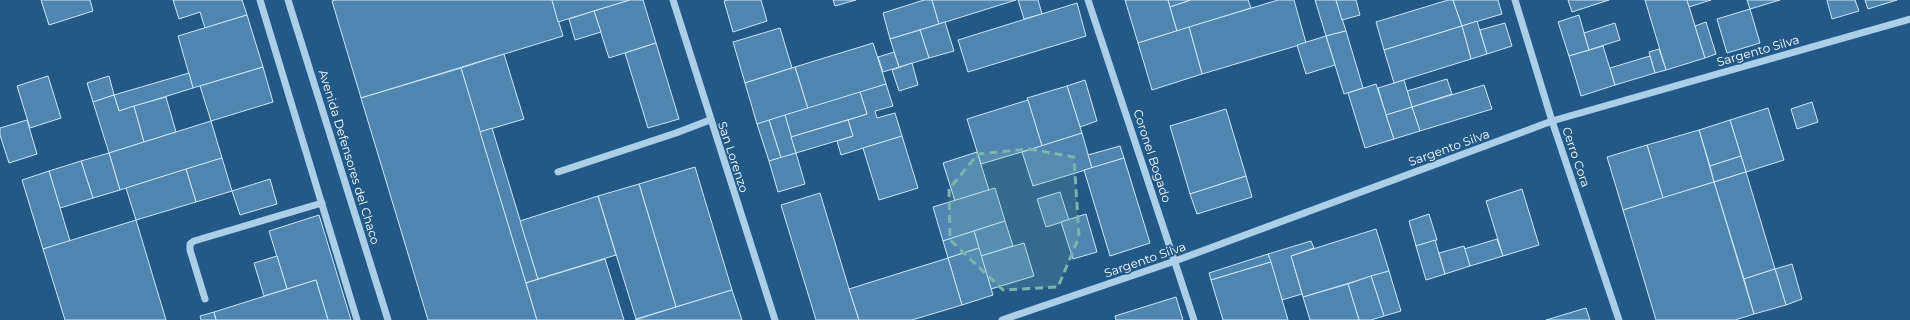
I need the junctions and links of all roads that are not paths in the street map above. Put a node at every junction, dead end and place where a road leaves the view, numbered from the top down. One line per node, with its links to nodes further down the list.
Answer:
1 (260, 0): 10 (street)
2 (288, 0): 14 (street, Avenida Defensores del Chaco)
3 (672, 0): 7 (street, San Lorenzo)
4 (1088, 0): 11 (street, Coronel Bogado)
5 (1515, 0): 8 (street, Cerro Cora)
6 (1910, 19): 8 (street, Sargento Silva)
7 (710, 120): 9 (street); 15 (street, San Lorenzo)
8 (1552, 121): 11 (street, Sargento Silva); 18 (street, Cerro Cora)
9 (558, 172)
10 (322, 203): 12 (street); 13 (street)
11 (1175, 262): 16 (street, Sargento Silva); 17 (street, Coronel Bogado)
12 (205, 299)
13 (357, 320)
14 (388, 320)
15 (775, 320)
16 (1002, 320)
17 (1194, 320)
18 (1620, 320)

